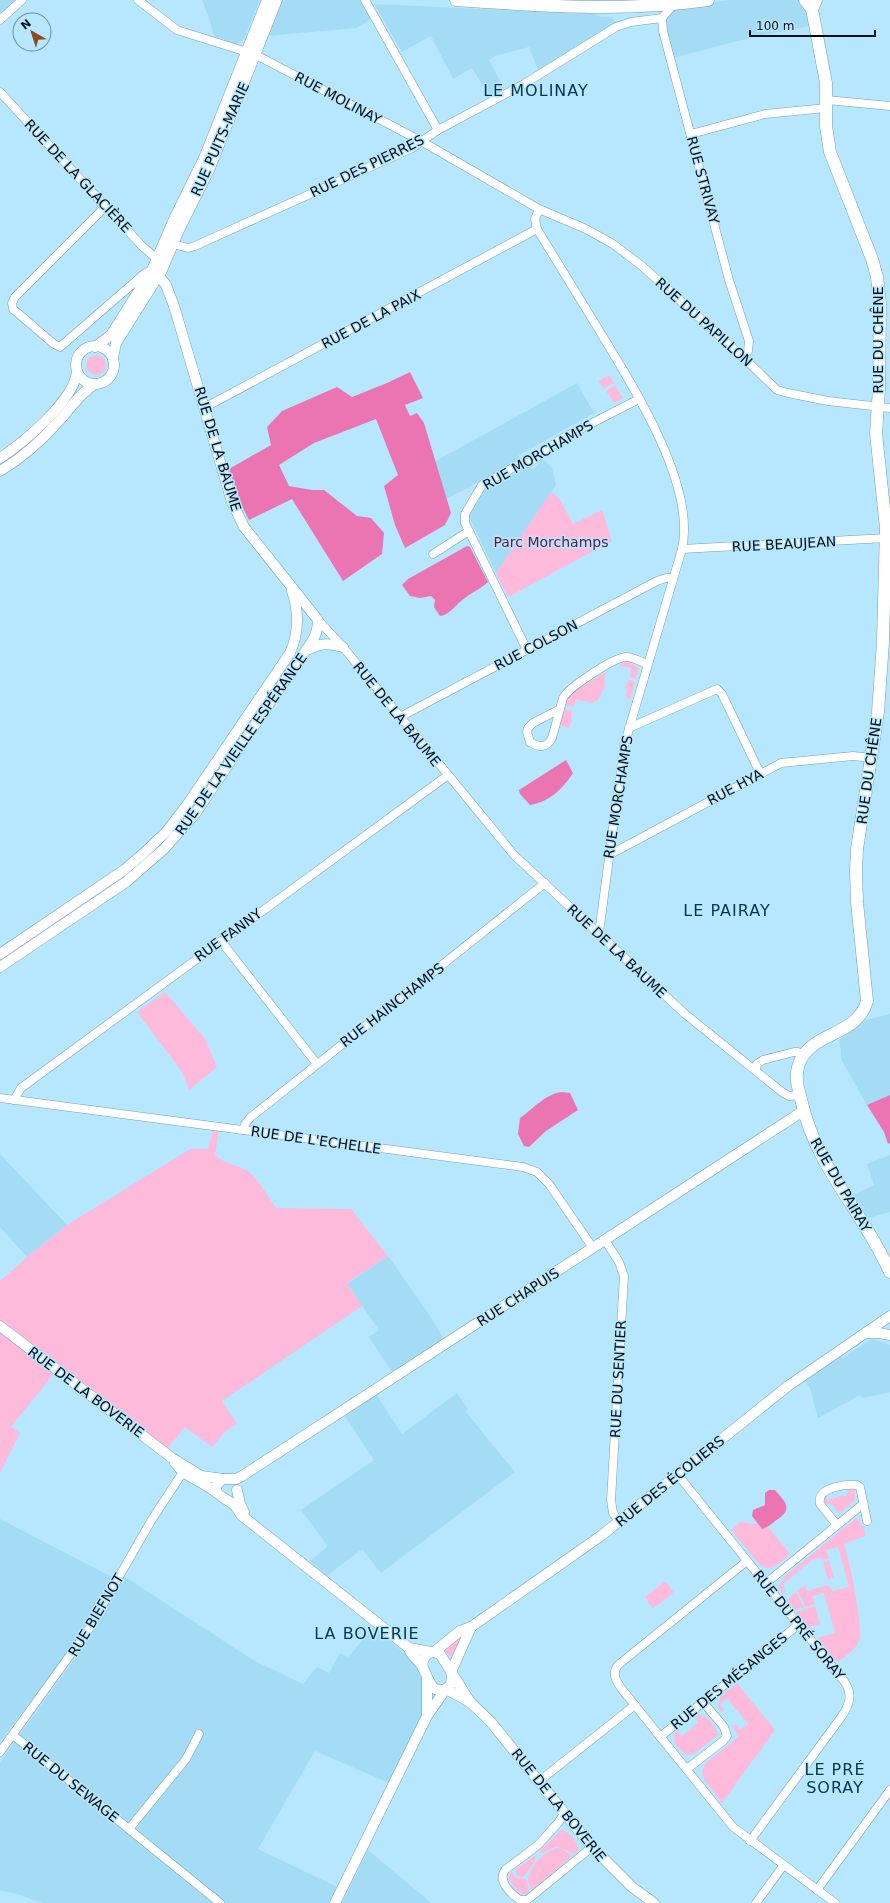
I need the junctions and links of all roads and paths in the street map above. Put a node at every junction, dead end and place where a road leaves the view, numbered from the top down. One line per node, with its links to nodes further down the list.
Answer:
1 (22, 0): 11 (street)
2 (138, 0): 12 (street, RUE MOLINAY)
3 (267, 0): 12 (street, RUE PUITS-MARIE)
4 (277, 0): 12 (street, RUE PUITS-MARIE)
5 (365, 0): 16 (street)
6 (456, 0): 9 (main road)
7 (708, 0): 9 (main road)
8 (811, 3): 14 (main road, RUE DU CHÊNE)
9 (674, 4): 10 (street)
10 (662, 18): 16 (street, RUE DES PIERRES); 17 (street, RUE STRIVAY)
11 (0, 20)
12 (251, 54): 18 (street, RUE MOLINAY); 22 (street, RUE PUITS-MARIE); 23 (street, RUE PUITS-MARIE)
13 (0, 92): 19 (street, RUE DE LA GLACIÈRE)
14 (827, 104): 15 (street); 17 (street); 31 (main road, RUE DU CHÊNE)
15 (890, 106)
16 (438, 130): 18 (street, RUE DES PIERRES)
17 (691, 134): 27 (street, RUE STRIVAY)
18 (421, 141): 20 (street, RUE MOLINAY); 22 (street, RUE DES PIERRES)
19 (106, 206): 23 (street, RUE DE LA GLACIÈRE); 24 (street)
20 (539, 209): 21 (street); 27 (street, RUE DU PAPILLON)
21 (537, 229): 30 (street, RUE MORCHAMPS); 32 (street, RUE DE LA PAIX)
22 (173, 244): 24 (street, RUE PUITS-MARIE)
23 (157, 259): 24 (street, RUE PUITS-MARIE)
24 (155, 273): 25 (street); 26 (street); 32 (street, RUE DE LA BAUME)
25 (95, 347): 26 (street); 28 (street)
26 (112, 358): 29 (street)
27 (744, 358): 31 (street, RUE DU PAPILLON)
28 (77, 371): 29 (street); 34 (street)
29 (95, 384): 35 (street)
30 (639, 399): 36 (street, RUE MORCHAMPS); 38 (street, RUE MORCHAMPS)
31 (878, 406): 33 (street, RUE DU PAPILLON); 37 (main road, RUE DU CHÊNE)
32 (204, 408): 41 (street, RUE DE LA BAUME)
33 (890, 408)
34 (0, 458)
35 (0, 471)
36 (469, 531): 39 (street); 45 (street, RUE MORCHAMPS)
37 (886, 538): 38 (street, RUE BEAUJEAN); 50 (main road, RUE DU CHÊNE)
38 (682, 549): 40 (street, RUE MORCHAMPS)
39 (433, 554)
40 (673, 578): 45 (street, RUE COLSON); 46 (street, RUE MORCHAMPS)
41 (289, 583): 42 (street, RUE DE LA BAUME); 57 (street, RUE DE LA VIEILLE ESPÉRANCE)
42 (318, 620): 43 (street, RUE DE LA BAUME); 44 (street, RUE DE LA VIEILLE ESPÉRANCE)
43 (343, 647): 44 (street); 48 (street, RUE DE LA BAUME)
44 (309, 649): 58 (street, RUE DE LA VIEILLE ESPÉRANCE)
45 (527, 650): 48 (street, RUE COLSON)
46 (647, 664): 47 (street); 49 (street, RUE MORCHAMPS)
47 (560, 708): 47 (street)
48 (400, 717): 52 (street, RUE DE LA BAUME)
49 (629, 728): 51 (street); 53 (street, RUE MORCHAMPS)
50 (872, 758): 51 (street, RUE HYA); 59 (main road, RUE DU CHÊNE)
51 (760, 773): 53 (street, RUE HYA)
52 (448, 775): 54 (street, RUE DE LA BAUME); 56 (street, RUE FANNY)
53 (609, 855): 55 (street, RUE MORCHAMPS)
54 (545, 884): 55 (street, RUE DE LA BAUME); 60 (street, RUE HAINCHAMPS)
55 (599, 933): 61 (street, RUE DE LA BAUME)
56 (221, 941): 60 (street); 64 (street, RUE FANNY)
57 (0, 954)
58 (0, 967)
59 (804, 1055): 61 (street); 62 (main road, RUE DU PAIRAY)
60 (317, 1064): 66 (street, RUE HAINCHAMPS)
61 (756, 1070): 62 (street, RUE DE LA BAUME)
62 (800, 1096): 65 (main road, RUE DU PAIRAY)
63 (0, 1098): 64 (street, RUE DE L'ECHELLE)
64 (14, 1100): 66 (street, RUE DE L'ECHELLE)
65 (803, 1111): 67 (street, RUE CHAPUIS); 69 (main road, RUE DU PAIRAY)
66 (244, 1130): 68 (street, RUE DE L'ECHELLE)
67 (605, 1240): 68 (street, RUE CHAPUIS); 85 (street, RUE DU SENTIER)
68 (593, 1248): 78 (street, RUE CHAPUIS)
69 (890, 1272)
70 (890, 1316): 72 (street, RUE DES ÉCOLIERS)
71 (0, 1326): 74 (street, RUE DE LA BOVERIE)
72 (866, 1333): 73 (street); 76 (street, RUE DES ÉCOLIERS)
73 (890, 1336)
74 (172, 1458): 75 (street, RUE DE LA BOVERIE); 77 (street, RUE DE LA BOVERIE)
75 (183, 1473): 77 (street); 80 (street, RUE DE LA BOVERIE); 102 (street, RUE BIEFNOT)
76 (678, 1475): 85 (street, RUE DES ÉCOLIERS); 87 (street, RUE DU PRÉ SORAY)
77 (201, 1476): 78 (street, RUE DE LA BOVERIE)
78 (227, 1479): 79 (street); 80 (street)
79 (237, 1490): 81 (street); 83 (street, RUE DE LA BOVERIE)
80 (217, 1493): 81 (street)
81 (226, 1499): 83 (street, RUE DE LA BOVERIE)
82 (863, 1504): 84 (street); 86 (street); 86 (street)
83 (249, 1520): 91 (street, RUE DE LA BOVERIE)
84 (867, 1521)
85 (619, 1522): 90 (street, RUE DES ÉCOLIERS)
86 (838, 1525): 88 (street)
87 (747, 1561): 88 (street, RUE DU PRÉ SORAY); 99 (street)
88 (765, 1584): 89 (street, RUE DU PRÉ SORAY)
89 (798, 1625): 98 (street, RUE DES MÉSANGES); 110 (street, RUE DU PRÉ SORAY)
90 (471, 1626): 92 (street, RUE DES ÉCOLIERS); 94 (street)
91 (409, 1648): 92 (street, RUE DE LA BOVERIE); 93 (street, RUE DE LA BOVERIE)
92 (432, 1652): 93 (street); 94 (street, RUE DE LA BOVERIE)
93 (422, 1666): 95 (street, RUE DE LA BOVERIE)
94 (452, 1674): 96 (street); 97 (street, RUE DE LA BOVERIE)
95 (427, 1678): 96 (street, RUE DE LA BOVERIE); 100 (street)
96 (445, 1689): 97 (street, RUE DE LA BOVERIE); 100 (street)
97 (470, 1702): 106 (street, RUE DE LA BOVERIE)
98 (703, 1702): 103 (street, RUE DES MÉSANGES); 105 (street)
99 (635, 1705): 103 (street); 106 (street)
100 (427, 1716): 115 (street)
101 (198, 1734): 109 (street, RUE DU SEWAGE)
102 (12, 1735): 104 (street, RUE BIEFNOT); 109 (street, RUE DU SEWAGE)
103 (660, 1736): 105 (street)
104 (0, 1752)
105 (687, 1769): 110 (street)
106 (538, 1782): 108 (street, RUE DE LA BOVERIE)
107 (890, 1790): 113 (street)
108 (564, 1814): 111 (street, RUE DE LA BOVERIE); 111 (street)
109 (129, 1829): 114 (street, RUE DU SEWAGE)
110 (750, 1841): 112 (street)
111 (592, 1847): 116 (street, RUE DE LA BOVERIE)
112 (783, 1866): 113 (street); 117 (street)
113 (817, 1890): 118 (street)
114 (220, 1903)
115 (335, 1903)
116 (654, 1903)
117 (756, 1903)
118 (835, 1903)

